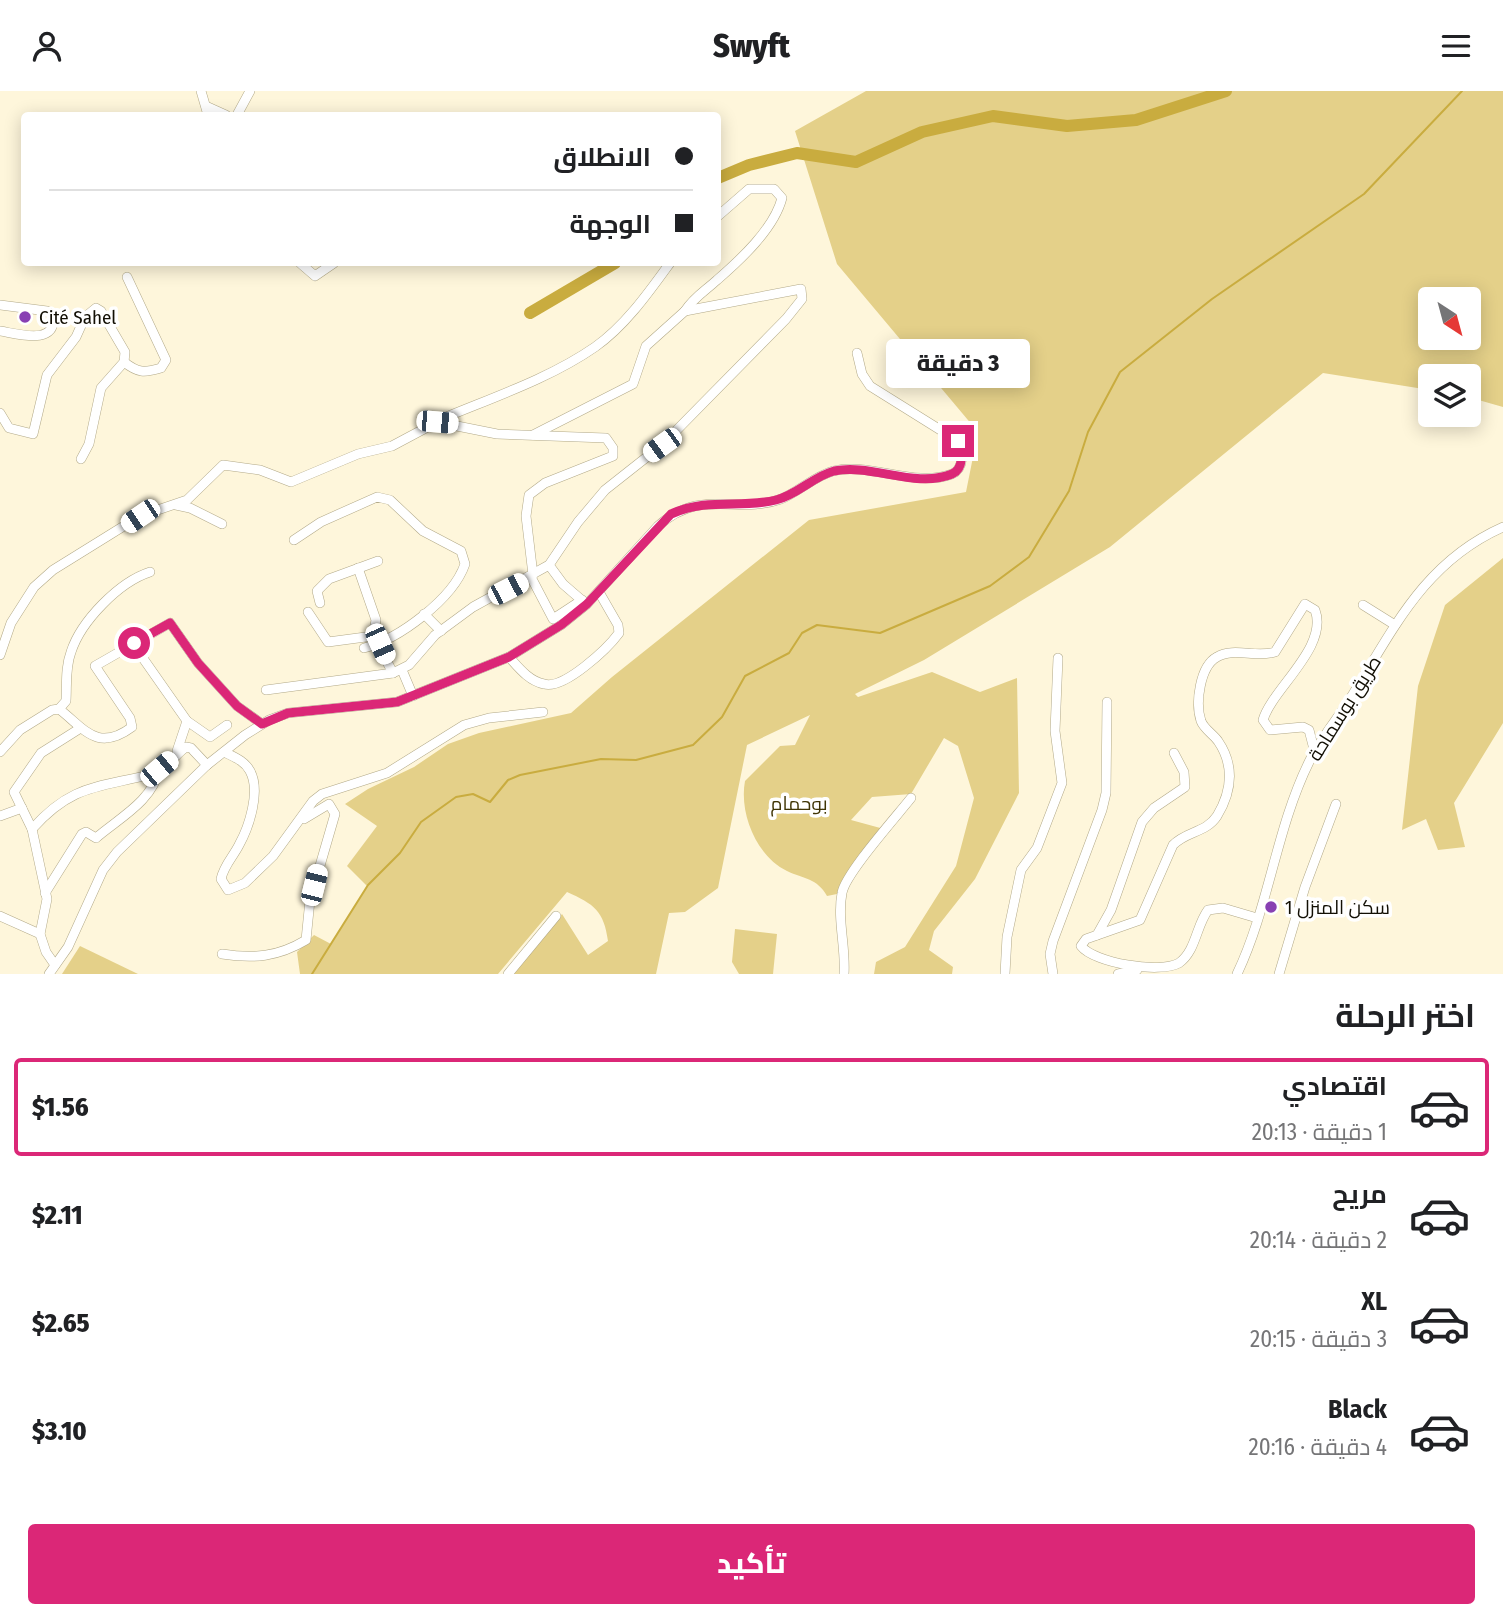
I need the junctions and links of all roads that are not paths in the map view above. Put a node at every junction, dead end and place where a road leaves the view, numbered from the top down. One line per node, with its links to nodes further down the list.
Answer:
1 (201, 91): 3 (street)
2 (250, 91): 4 (street)
3 (207, 111)
4 (239, 112)
5 (721, 213): 11 (street)
6 (303, 266): 7 (street)
7 (330, 266)
8 (668, 266): 16 (street)
9 (127, 277): 14 (street)
10 (0, 305): 12 (street)
11 (685, 311): 17 (street); 24 (street)
12 (0, 331)
13 (857, 353): 28 (street)
14 (124, 362): 15 (street); 18 (street)
15 (0, 413)
16 (437, 422): 17 (street); 19 (street)
17 (533, 435): 27 (street)
18 (80, 459)
19 (172, 504): 20 (street); 40 (street)
20 (222, 524)
21 (1503, 527): 35 (street, طريق بوسماحة)
22 (294, 540): 33 (street)
23 (378, 561): 25 (street)
24 (549, 565): 27 (street); 29 (street)
25 (358, 568): 30 (street); 37 (street)
26 (149, 572): 47 (street)
27 (532, 576): 34 (street); 36 (street)
28 (599, 592): 29 (street); 41 (street)
29 (584, 602): 34 (street)
30 (320, 603)
31 (1363, 605): 35 (street)
32 (309, 612): 37 (street)
33 (424, 614): 36 (street); 37 (street)
34 (555, 624): 41 (street)
35 (1395, 625): 56 (street, طريق بوسماحة)
36 (441, 631): 43 (street)
37 (377, 640): 39 (street); 43 (street)
38 (134, 643): 49 (street); 50 (street); 52 (street)
39 (364, 648)
40 (0, 656)
41 (509, 657): 45 (street)
42 (1058, 658): 78 (street)
43 (398, 671): 44 (street); 45 (street)
44 (266, 690)
45 (412, 696): 50 (street)
46 (1107, 702): 79 (street)
47 (58, 709): 52 (street); 53 (street)
48 (543, 712): 64 (street)
49 (187, 721): 51 (street); 57 (street)
50 (262, 724): 54 (street)
51 (227, 725)
52 (79, 729): 62 (street)
53 (0, 752)
54 (224, 752): 58 (street); 64 (street)
55 (1174, 753): 71 (street)
56 (1315, 753): 69 (street, طريق بوسماحة); 71 (street)
57 (175, 756): 58 (street); 59 (street)
58 (207, 765): 73 (street)
59 (159, 769): 65 (street); 66 (street)
60 (911, 798): 77 (street)
61 (1336, 804): 82 (street)
62 (22, 808): 63 (street); 65 (street)
63 (0, 816)
64 (299, 823): 72 (street)
65 (32, 829): 66 (street)
66 (45, 893): 70 (street)
67 (0, 916): 70 (street)
68 (556, 916): 76 (street)
69 (1257, 918): 74 (street); 81 (street, طريق بوسماحة)
70 (40, 933): 73 (street)
71 (1097, 935): 74 (street)
72 (222, 954)
73 (55, 964): 75 (street)
74 (1139, 969): 80 (street)
75 (49, 974)
76 (508, 974)
77 (844, 974)
78 (1005, 974)
79 (1053, 974)
80 (1118, 974)
81 (1237, 974)
82 (1279, 974)

